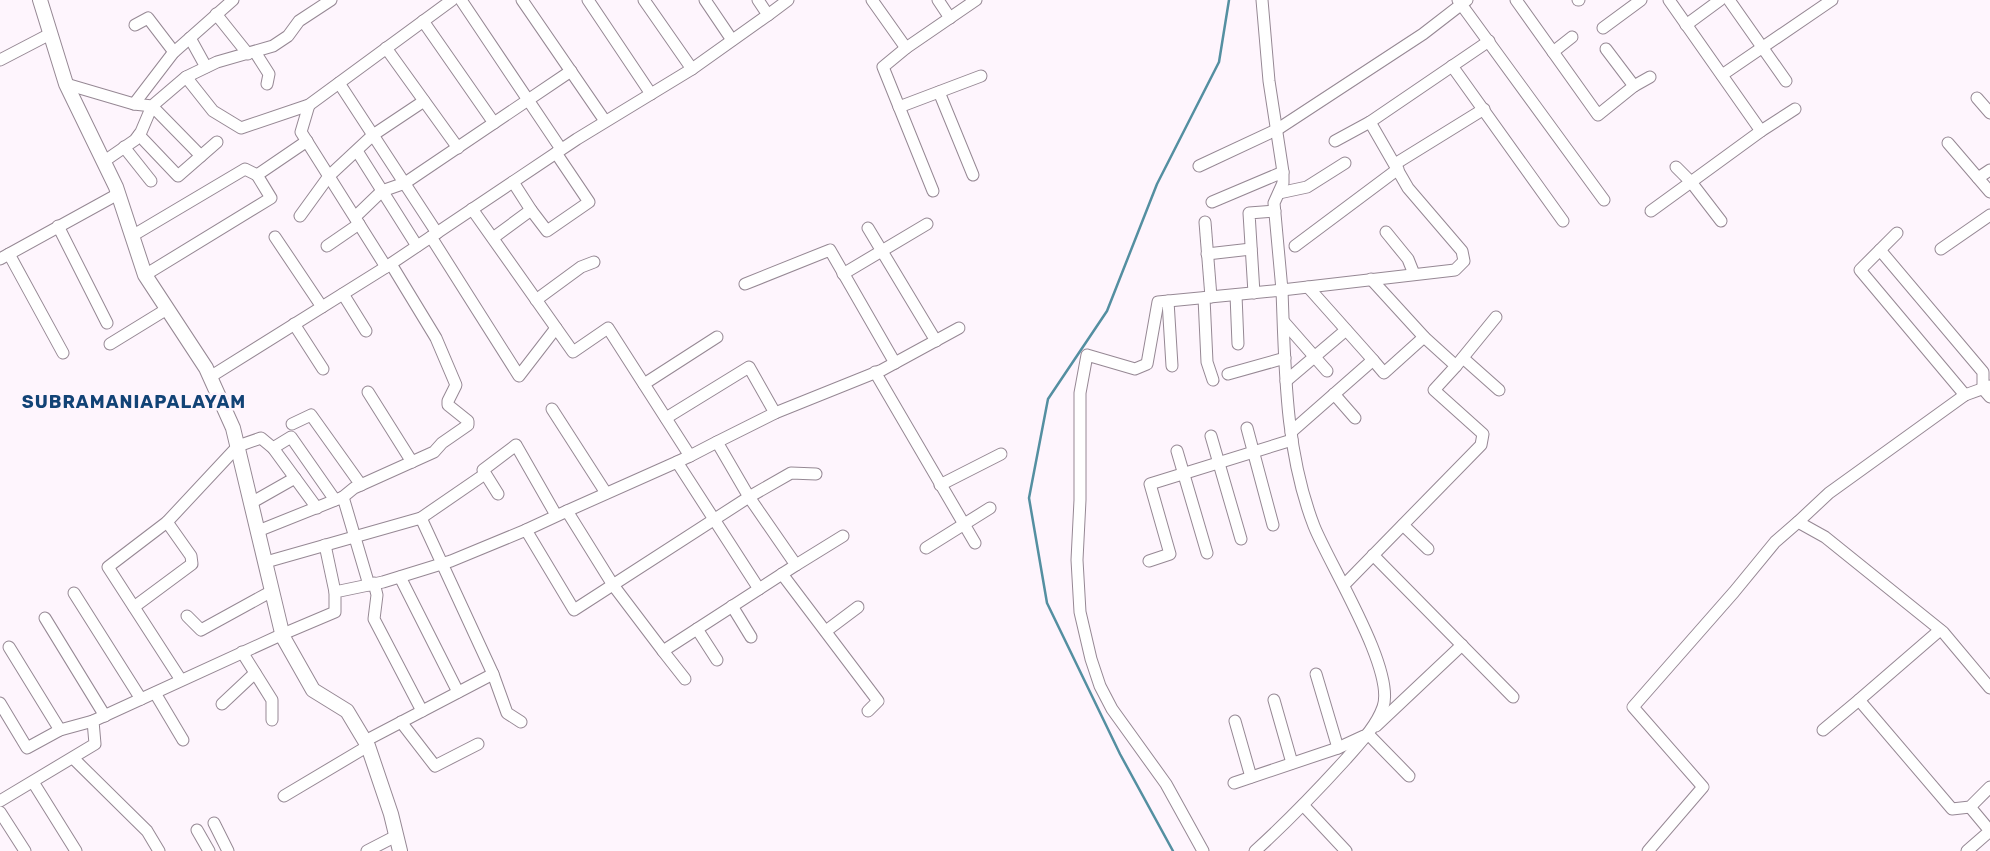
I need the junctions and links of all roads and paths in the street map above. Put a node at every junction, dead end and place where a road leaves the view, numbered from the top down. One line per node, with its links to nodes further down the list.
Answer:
1 (40, 0): 30 (main road)
2 (233, 0): 23 (street)
3 (331, 0): 41 (street)
4 (453, 0): 26 (street); 59 (street)
5 (522, 0): 46 (street)
6 (588, 0): 57 (street)
7 (644, 0): 45 (street)
8 (705, 0): 33 (street)
9 (758, 0): 24 (street)
10 (788, 0): 24 (street)
11 (872, 0): 37 (street)
12 (938, 0): 25 (street)
13 (976, 0): 25 (street)
14 (1262, 0): 71 (street)
15 (1516, 0): 40 (street)
16 (1642, 0): 29 (street)
17 (1668, 0): 28 (street)
18 (1720, 0): 28 (street)
19 (1729, 0): 35 (street)
20 (1832, 0): 22 (street)
21 (1462, 1): 34 (street); 71 (street)
22 (1816, 5): 35 (street)
23 (216, 14): 32 (street); 41 (street)
24 (768, 15): 33 (street)
25 (950, 18): 37 (street)
26 (423, 21): 36 (street); 70 (street)
27 (136, 25): 39 (street)
28 (1686, 25): 47 (street)
29 (1603, 28)
30 (50, 34): 42 (street); 53 (main road)
31 (1572, 37): 40 (street)
32 (190, 38): 39 (street); 44 (street)
33 (732, 40): 45 (street)
34 (1489, 41): 43 (street); 104 (street)
35 (1762, 47): 47 (street); 51 (street)
36 (386, 48): 52 (street); 60 (street)
37 (906, 48): 64 (street)
38 (1606, 48): 55 (street)
39 (174, 52): 61 (street)
40 (1553, 52): 55 (street)
41 (251, 53): 44 (street); 54 (street)
42 (0, 60)
43 (1452, 66): 66 (street); 69 (street)
44 (206, 67): 50 (street)
45 (692, 69): 57 (street)
46 (571, 71): 59 (street); 68 (street)
47 (1722, 75): 72 (street)
48 (981, 76): 56 (street)
49 (1650, 76): 55 (street)
50 (186, 77): 62 (street); 63 (street)
51 (1786, 81)
52 (339, 83): 62 (street); 74 (street)
53 (66, 84): 61 (street); 84 (main road)
54 (267, 84)
55 (1634, 86)
56 (939, 92): 64 (street); 93 (street)
57 (651, 94): 68 (street)
58 (1977, 98): 67 (street)
59 (528, 100): 70 (street); 82 (street)
60 (424, 102): 74 (street); 80 (street)
61 (134, 104): 63 (street)
62 (309, 105): 77 (street)
63 (152, 106): 73 (street); 83 (street)
64 (899, 107): 100 (street)
65 (1795, 108): 72 (street)
66 (1484, 109): 87 (street); 113 (street)
67 (1990, 113)
68 (605, 122): 82 (street)
69 (1370, 122): 75 (street); 87 (street)
70 (494, 123): 80 (street)
71 (1278, 129): 86 (street); 90 (street)
72 (1761, 131): 97 (street)
73 (139, 135): 79 (street); 83 (street)
74 (373, 135): 81 (street); 98 (street)
75 (1335, 141)
76 (217, 142): 83 (street)
77 (307, 142): 91 (street); 92 (street)
78 (1948, 143): 94 (street)
79 (124, 147): 84 (street); 95 (street)
80 (458, 148): 98 (street)
81 (357, 151): 92 (street); 99 (street)
82 (559, 151): 96 (street); 107 (street)
83 (201, 156)
84 (103, 162): 103 (main road)
85 (1345, 163): 102 (street)
86 (1199, 166)
87 (1396, 167): 127 (street); 137 (street)
88 (1676, 167): 97 (street)
89 (1990, 170): 94 (street)
90 (1283, 172): 102 (street); 105 (street)
91 (257, 175): 122 (street); 138 (street)
92 (329, 176): 111 (street); 112 (street)
93 (972, 176)
94 (1978, 178): 101 (street)
95 (151, 182)
96 (513, 182): 106 (street); 107 (street)
97 (1691, 182): 109 (street); 114 (street)
98 (405, 184): 99 (street); 121 (street)
99 (382, 191): 112 (street); 126 (street)
100 (933, 191)
101 (1990, 192)
102 (1279, 193): 108 (street)
103 (118, 194): 117 (street); 122 (main road)
104 (1604, 200)
105 (1212, 202)
106 (472, 210): 121 (street); 124 (street)
107 (531, 210): 124 (street)
108 (1275, 210): 128 (street); 142 (street)
109 (1651, 212)
110 (1990, 215): 129 (street)
111 (300, 216)
112 (357, 220): 125 (street); 135 (street)
113 (1563, 221)
114 (1721, 221)
115 (1205, 222): 132 (street)
116 (927, 224): 131 (street)
117 (58, 226): 133 (street); 153 (street)
118 (868, 228): 131 (street)
119 (1386, 232): 137 (street)
120 (1897, 233): 130 (street)
121 (434, 235): 126 (street); 155 (street)
122 (132, 236): 138 (main road)
123 (275, 237): 149 (street)
124 (493, 238): 147 (street)
125 (327, 246)
126 (417, 246): 135 (street)
127 (1296, 246)
128 (1251, 249): 132 (street); 143 (street)
129 (1941, 249)
130 (1880, 250): 180 (street); 183 (street)
131 (882, 251): 136 (street); 161 (street)
132 (1208, 254): 146 (street)
133 (3, 256): 164 (street)
134 (594, 262): 147 (street)
135 (389, 265): 144 (street); 199 (street)
136 (844, 274): 140 (street); 169 (street)
137 (1414, 274): 139 (street)
138 (145, 275): 150 (main road)
139 (1370, 279): 141 (street); 160 (street)
140 (745, 284)
141 (1308, 287): 142 (street); 157 (street)
142 (1282, 290): 143 (street); 152 (street)
143 (1254, 293): 145 (street)
144 (343, 294): 149 (street); 158 (street)
145 (1236, 295): 146 (street); 163 (street)
146 (1208, 297): 148 (street); 176 (street)
147 (536, 300): 155 (street)
148 (1168, 301): 170 (street); 314 (street)
149 (322, 307): 154 (street)
150 (167, 309): 162 (street); 175 (main road)
151 (1496, 318): 168 (street)
152 (1284, 322): 165 (street); 166 (street)
153 (107, 323)
154 (294, 324): 171 (street); 175 (street)
155 (556, 328): 178 (street)
156 (960, 328): 161 (street)
157 (1346, 330): 165 (street); 167 (street)
158 (366, 332)
159 (717, 337): 178 (street)
160 (1424, 337): 167 (street); 168 (street)
161 (936, 341): 169 (street)
162 (110, 344)
163 (1238, 344)
164 (62, 353)
165 (1315, 356): 172 (street); 177 (street)
166 (1285, 358): 174 (street); 177 (street)
167 (1373, 360): 182 (street)
168 (1459, 362): 179 (street); 223 (street)
169 (895, 363): 173 (street)
170 (1172, 366)
171 (323, 369)
172 (1327, 371)
173 (875, 372): 185 (street); 207 (street)
174 (1228, 374)
175 (210, 377): 193 (main road)
176 (1213, 380)
177 (1286, 381): 191 (street)
178 (644, 384): 186 (street)
179 (1499, 390)
180 (1988, 391): 183 (street)
181 (368, 392): 199 (street)
182 (1334, 394): 187 (street); 191 (street)
183 (1965, 395): 220 (street)
184 (552, 409): 208 (street)
185 (775, 413): 186 (street); 192 (street)
186 (666, 418): 198 (street)
187 (1356, 418)
188 (292, 424): 206 (street)
189 (1247, 428): 196 (street)
190 (1211, 436): 201 (street)
191 (1291, 436): 196 (street); 243 (street)
192 (716, 442): 198 (street); 210 (street)
193 (238, 446): 194 (street); 212 (main road); 219 (street)
194 (273, 448): 205 (street); 211 (street)
195 (1177, 451): 204 (street)
196 (1254, 452): 201 (street); 222 (street)
197 (1001, 454): 207 (street)
198 (690, 456): 200 (street)
199 (412, 462): 206 (street)
200 (677, 462): 208 (street); 218 (street)
201 (1218, 463): 204 (street); 228 (street)
202 (485, 474): 209 (street); 216 (street); 217 (street)
203 (816, 474): 210 (street)
204 (1183, 474): 233 (street); 235 (street)
205 (295, 478): 212 (street); 213 (street)
206 (361, 485): 211 (street)
207 (940, 485): 221 (street)
208 (606, 493): 215 (street)
209 (498, 494)
210 (750, 497): 218 (street); 238 (street)
211 (339, 499): 213 (street); 227 (street)
212 (252, 503): 225 (main road)
213 (317, 508): 225 (street)
214 (990, 508): 221 (street)
215 (567, 511): 216 (street); 242 (street)
216 (556, 515): 224 (street)
217 (421, 518): 227 (street); 237 (street)
218 (715, 519): 242 (street); 244 (street)
219 (167, 522): 250 (street); 250 (street)
220 (1798, 522): 254 (street); 317 (street)
221 (964, 524): 229 (street); 231 (street)
222 (1273, 525)
223 (1403, 525): 232 (street); 234 (street)
224 (526, 530): 237 (street); 242 (street)
225 (258, 531): 236 (main road)
226 (843, 536): 238 (street)
227 (355, 537): 230 (street); 241 (street)
228 (1241, 539)
229 (974, 543)
230 (325, 545): 236 (street); 246 (street)
231 (926, 548)
232 (1428, 549)
233 (1207, 553)
234 (1373, 555): 243 (street); 258 (street)
235 (1149, 561)
236 (266, 562): 245 (main road)
237 (441, 564): 240 (street); 264 (street)
238 (796, 565): 239 (street)
239 (782, 574): 244 (street); 255 (street)
240 (400, 576): 241 (street); 269 (street)
241 (372, 584): 246 (street); 277 (street)
242 (613, 585): 260 (street)
243 (1344, 585): 287 (street)
244 (758, 589): 248 (street)
245 (272, 590): 251 (street); 256 (main road)
246 (335, 592): 256 (street)
247 (74, 593): 272 (street)
248 (732, 606): 253 (street); 257 (street)
249 (858, 606): 255 (street)
250 (134, 607): 267 (street)
251 (186, 616)
252 (45, 618): 279 (street)
253 (697, 629): 260 (street); 262 (street)
254 (1940, 630): 268 (street); 274 (street)
255 (826, 632): 278 (street)
256 (282, 634): 261 (street); 289 (main road)
257 (751, 637)
258 (1462, 645): 271 (street); 287 (street)
259 (9, 647): 285 (street)
260 (663, 651): 266 (street)
261 (242, 652): 263 (street); 267 (street)
262 (716, 660)
263 (255, 673): 276 (street); 280 (street)
264 (493, 674): 269 (street); 284 (street)
265 (1316, 674): 291 (street)
266 (685, 679)
267 (181, 680): 270 (street)
268 (1990, 688)
269 (458, 692): 277 (street)
270 (155, 693): 272 (street); 288 (street)
271 (1513, 697)
272 (141, 699): 279 (street)
273 (1274, 700): 293 (street)
274 (1859, 700): 286 (street); 302 (street)
275 (0, 703): 285 (street)
276 (222, 704)
277 (422, 711): 283 (street)
278 (868, 711)
279 (105, 716): 281 (street)
280 (272, 720)
281 (93, 721): 285 (street); 292 (street)
282 (1235, 721): 295 (street)
283 (401, 722): 289 (street); 290 (street)
284 (520, 722)
285 (60, 730)
286 (1823, 730)
287 (1368, 734): 291 (street); 294 (street); 301 (street)
288 (183, 740)
289 (366, 743): 299 (street); 306 (main road)
290 (478, 744)
291 (1338, 748): 293 (street)
292 (73, 758): 296 (street); 309 (street)
293 (1292, 763): 295 (street)
294 (1409, 776)
295 (1251, 777): 297 (street)
296 (33, 782): 300 (street); 308 (street)
297 (1234, 783)
298 (1990, 787): 302 (street)
299 (284, 796)
300 (0, 801)
301 (1303, 805): 315 (street); 316 (street)
302 (1970, 807): 318 (street)
303 (0, 812): 307 (street)
304 (214, 822): 311 (street)
305 (197, 830): 310 (street)
306 (396, 836): 312 (street); 313 (main road)
307 (25, 851)
308 (76, 851)
309 (159, 851)
310 (209, 851)
311 (228, 851)
312 (368, 851)
313 (400, 851)
314 (1203, 851)
315 (1255, 851)
316 (1346, 851)
317 (1648, 851)
318 (1966, 851)

